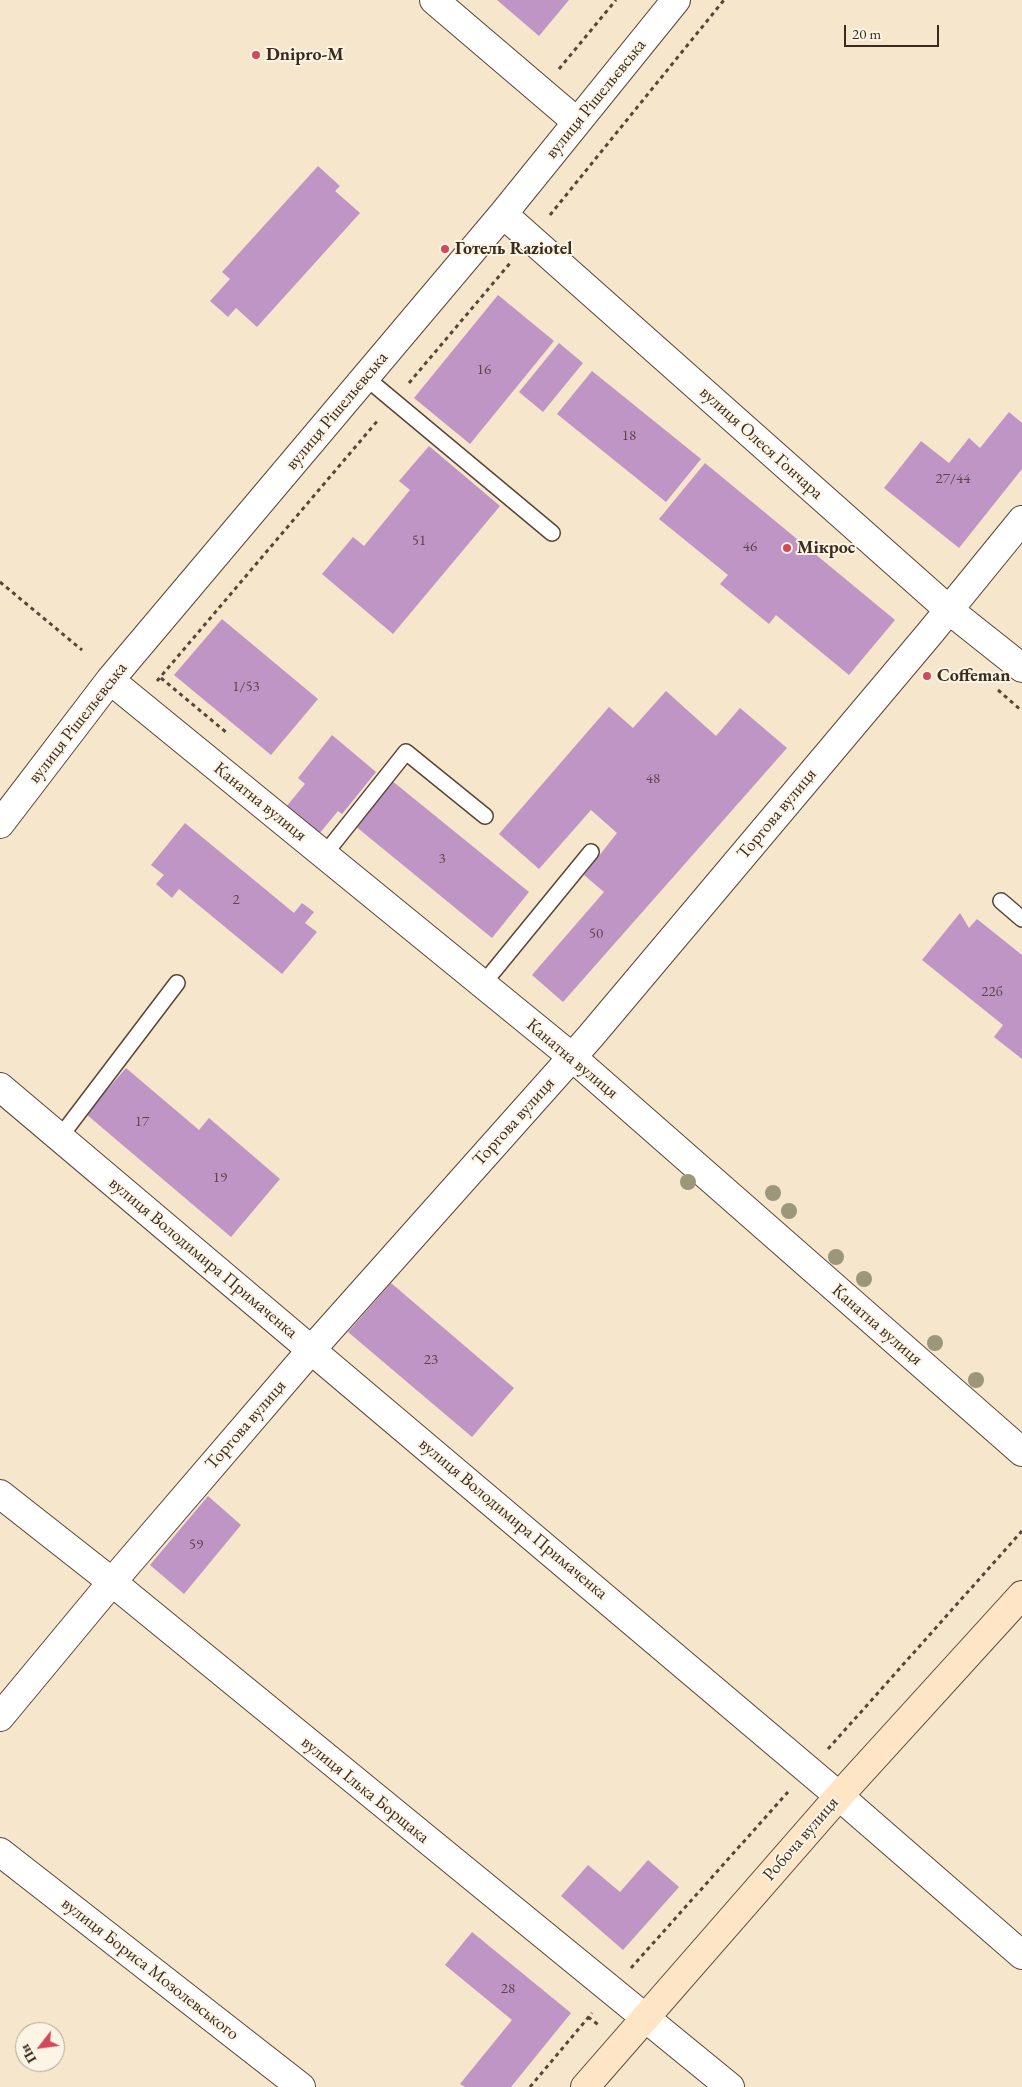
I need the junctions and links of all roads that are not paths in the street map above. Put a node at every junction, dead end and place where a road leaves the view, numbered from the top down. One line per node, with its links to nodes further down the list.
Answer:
1 (434, 0): 3 (street)
2 (676, 0): 3 (street, вулиця Рішельєвська)
3 (578, 122): 4 (street, вулиця Рішельєвська)
4 (503, 214): 5 (street, вулиця Рішельєвська); 8 (street, вулиця Олеся Гончара)
5 (365, 378): 7 (lane); 10 (street, вулиця Рішельєвська)
6 (1022, 520): 8 (street, Торгова вулиця)
7 (552, 533)
8 (949, 610): 9 (street, вулиця Олеся Гончара); 19 (street, Торгова вулиця)
9 (1022, 668)
10 (110, 680): 12 (street, вулиця Рішельєвська); 14 (street, Канатна вулиця)
11 (485, 816): 14 (lane)
12 (0, 824)
13 (591, 852): 18 (lane)
14 (324, 855): 18 (street, Канатна вулиця)
15 (1001, 901): 16 (lane)
16 (1022, 918)
17 (177, 983): 21 (lane)
18 (483, 984): 19 (street, Канатна вулиця)
19 (572, 1057): 22 (street, Торгова вулиця); 23 (street, Канатна вулиця)
20 (0, 1087): 21 (street, вулиця Володимира Примаченка)
21 (60, 1137): 22 (street, вулиця Володимира Примаченка)
22 (312, 1348): 25 (street, Торгова вулиця); 28 (street, вулиця Володимира Примаченка)
23 (1022, 1452)
24 (0, 1494): 25 (street, вулиця Ілька Борщака)
25 (112, 1582): 27 (street, Торгова вулиця); 31 (street, вулиця Ілька Борщака)
26 (1022, 1594): 28 (street, Робоча вулиця)
27 (0, 1717)
28 (839, 1796): 30 (street, вулиця Володимира Примаченка); 31 (street, Робоча вулиця)
29 (0, 1852): 32 (street, вулиця Бориса Мозолевського)
30 (1022, 1956)
31 (644, 2017): 33 (street, Робоча вулиця); 34 (street, вулиця Ілька Борщака)
32 (300, 2087)
33 (585, 2087)
34 (730, 2087)

